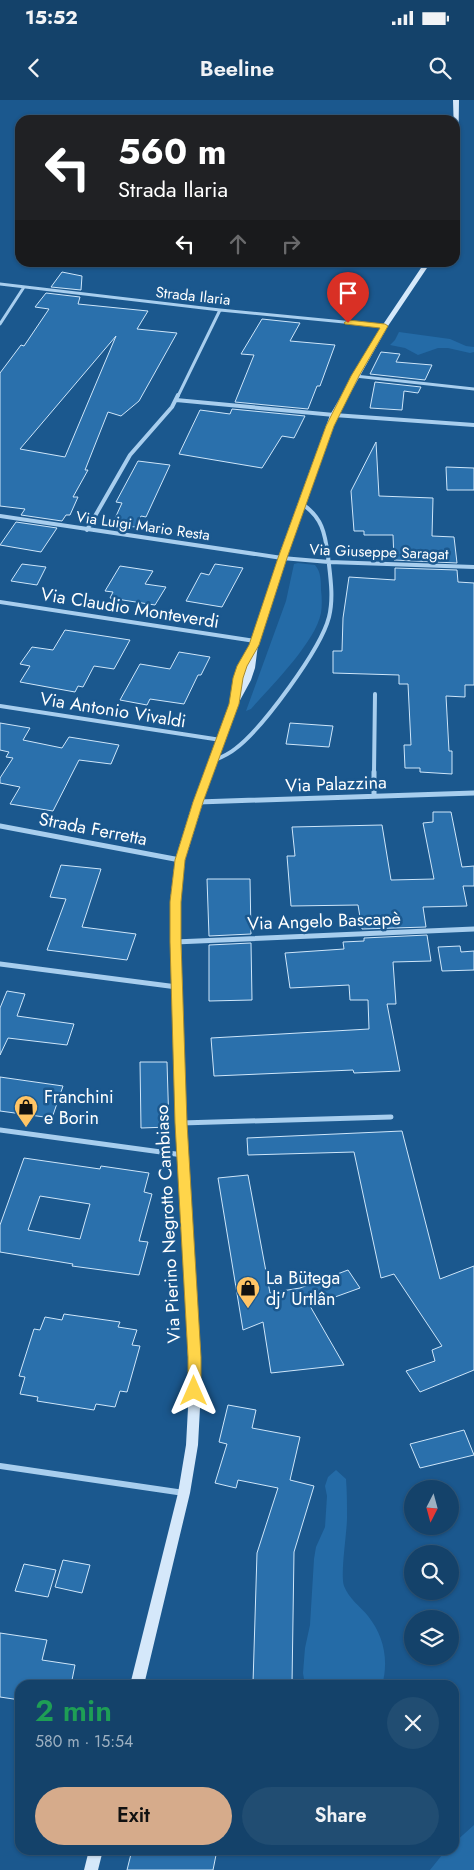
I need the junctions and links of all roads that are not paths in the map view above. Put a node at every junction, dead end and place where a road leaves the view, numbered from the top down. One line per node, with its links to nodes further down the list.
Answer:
1 (456, 100): 2 (street)
2 (456, 115)
3 (425, 267): 8 (street, Via Pierino Negrotto Cambiaso)
4 (0, 284): 5 (street, Strada Ilaria)
5 (24, 287): 6 (street, Strada Ilaria); 7 (street)
6 (220, 310): 8 (street, Strada Ilaria); 11 (street)
7 (0, 324)
8 (385, 326): 9 (street, Via Pierino Negrotto Cambiaso)
9 (355, 376): 10 (street); 12 (street, Via Pierino Negrotto Cambiaso)
10 (474, 389)
11 (176, 400): 12 (street); 16 (street)
12 (334, 415): 13 (street); 14 (street, Via Pierino Negrotto Cambiaso)
13 (474, 425)
14 (302, 504): 17 (street, Via Pierino Negrotto Cambiaso); 18 (street)
15 (0, 516): 16 (street, Via Luigi Mario Resta)
16 (87, 530): 17 (street, Via Luigi Mario Resta)
17 (282, 558): 18 (street, Via Giuseppe Saragat); 21 (street, Via Pierino Negrotto Cambiaso)
18 (328, 562): 19 (street, Via Giuseppe Saragat); 25 (street)
19 (474, 567)
20 (0, 602): 21 (street, Via Claudio Monteverdi)
21 (255, 643): 24 (street, Via Pierino Negrotto Cambiaso)
22 (375, 694): 27 (street)
23 (0, 706): 24 (street, Via Antonio Vivaldi)
24 (222, 740): 25 (street, Via Pierino Negrotto Cambiaso)
25 (214, 760): 28 (street, Via Pierino Negrotto Cambiaso)
26 (474, 793): 27 (street, Via Palazzina)
27 (374, 796): 28 (street, Via Palazzina)
28 (198, 802): 30 (street, Via Pierino Negrotto Cambiaso)
29 (0, 826): 30 (street, Strada Ferretta)
30 (180, 860): 32 (street, Via Pierino Negrotto Cambiaso)
31 (474, 929): 32 (street, Via Angelo Bascapè)
32 (175, 942): 34 (street, Via Pierino Negrotto Cambiaso)
33 (0, 964): 34 (street)
34 (177, 987): 36 (street, Via Pierino Negrotto Cambiaso)
35 (391, 1117): 36 (street)
36 (181, 1123): 38 (street, Via Pierino Negrotto Cambiaso)
37 (0, 1130): 38 (street)
38 (184, 1155): 40 (street, Via Pierino Negrotto Cambiaso)
39 (0, 1466): 40 (street)
40 (184, 1493): 41 (street, Via Pierino Negrotto Cambiaso)
41 (138, 1680)
42 (95, 1855): 43 (street)
43 (91, 1870)

